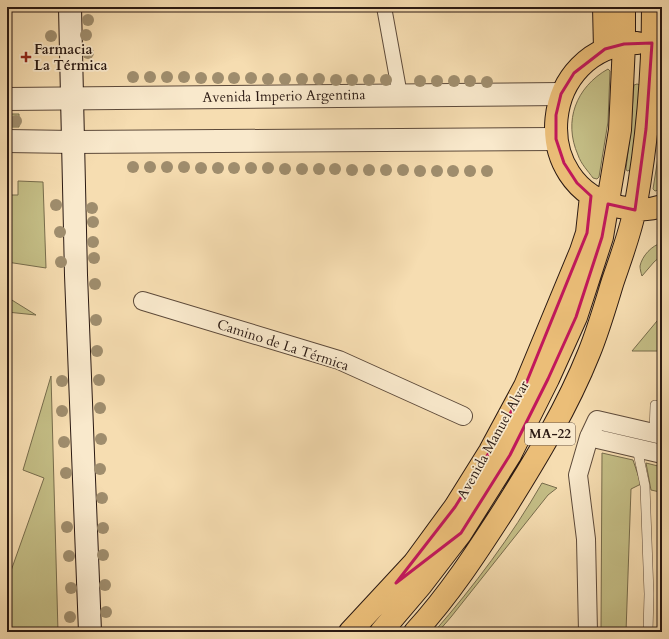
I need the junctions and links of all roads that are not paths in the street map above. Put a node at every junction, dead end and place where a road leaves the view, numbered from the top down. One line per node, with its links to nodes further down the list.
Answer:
1 (70, 7): 10 (street)
2 (384, 7): 8 (street)
3 (604, 7): 7 (main road)
4 (624, 7): 7 (main road, MA-22)
5 (653, 7): 6 (main road, MA-22)
6 (657, 44): 7 (main road); 17 (main road, MA-22)
7 (615, 46): 9 (main road); 15 (main road, MA-22)
8 (400, 94): 9 (street, Avenida Imperio Argentina); 10 (street, Avenida Imperio Argentina)
9 (562, 94): 12 (main road)
10 (72, 98): 11 (street, Avenida Imperio Argentina); 14 (street)
11 (7, 99)
12 (556, 139): 14 (street); 15 (main road)
13 (7, 141): 14 (street)
14 (73, 142): 27 (street)
15 (600, 200): 17 (main road); 25 (main road, Avenida Manuel Alvar / MA-22); 26 (main road, Avenida Manuel Alvar)
16 (662, 206): 17 (main road)
17 (635, 210): 30 (main road, MA-22)
18 (143, 301): 20 (street, Camino de La Térmica)
19 (655, 405): 21 (lane)
20 (463, 416)
21 (658, 434): 22 (street)
22 (589, 437): 23 (street); 31 (street)
23 (637, 448): 24 (street); 32 (lane)
24 (662, 454)
25 (461, 533): 26 (main road); 29 (main road, Avenida Manuel Alvar / MA-22)
26 (396, 583): 28 (main road, Avenida Manuel Alvar)
27 (90, 632)
28 (350, 632)
29 (381, 632)
30 (415, 632)
31 (588, 632)
32 (648, 632)

